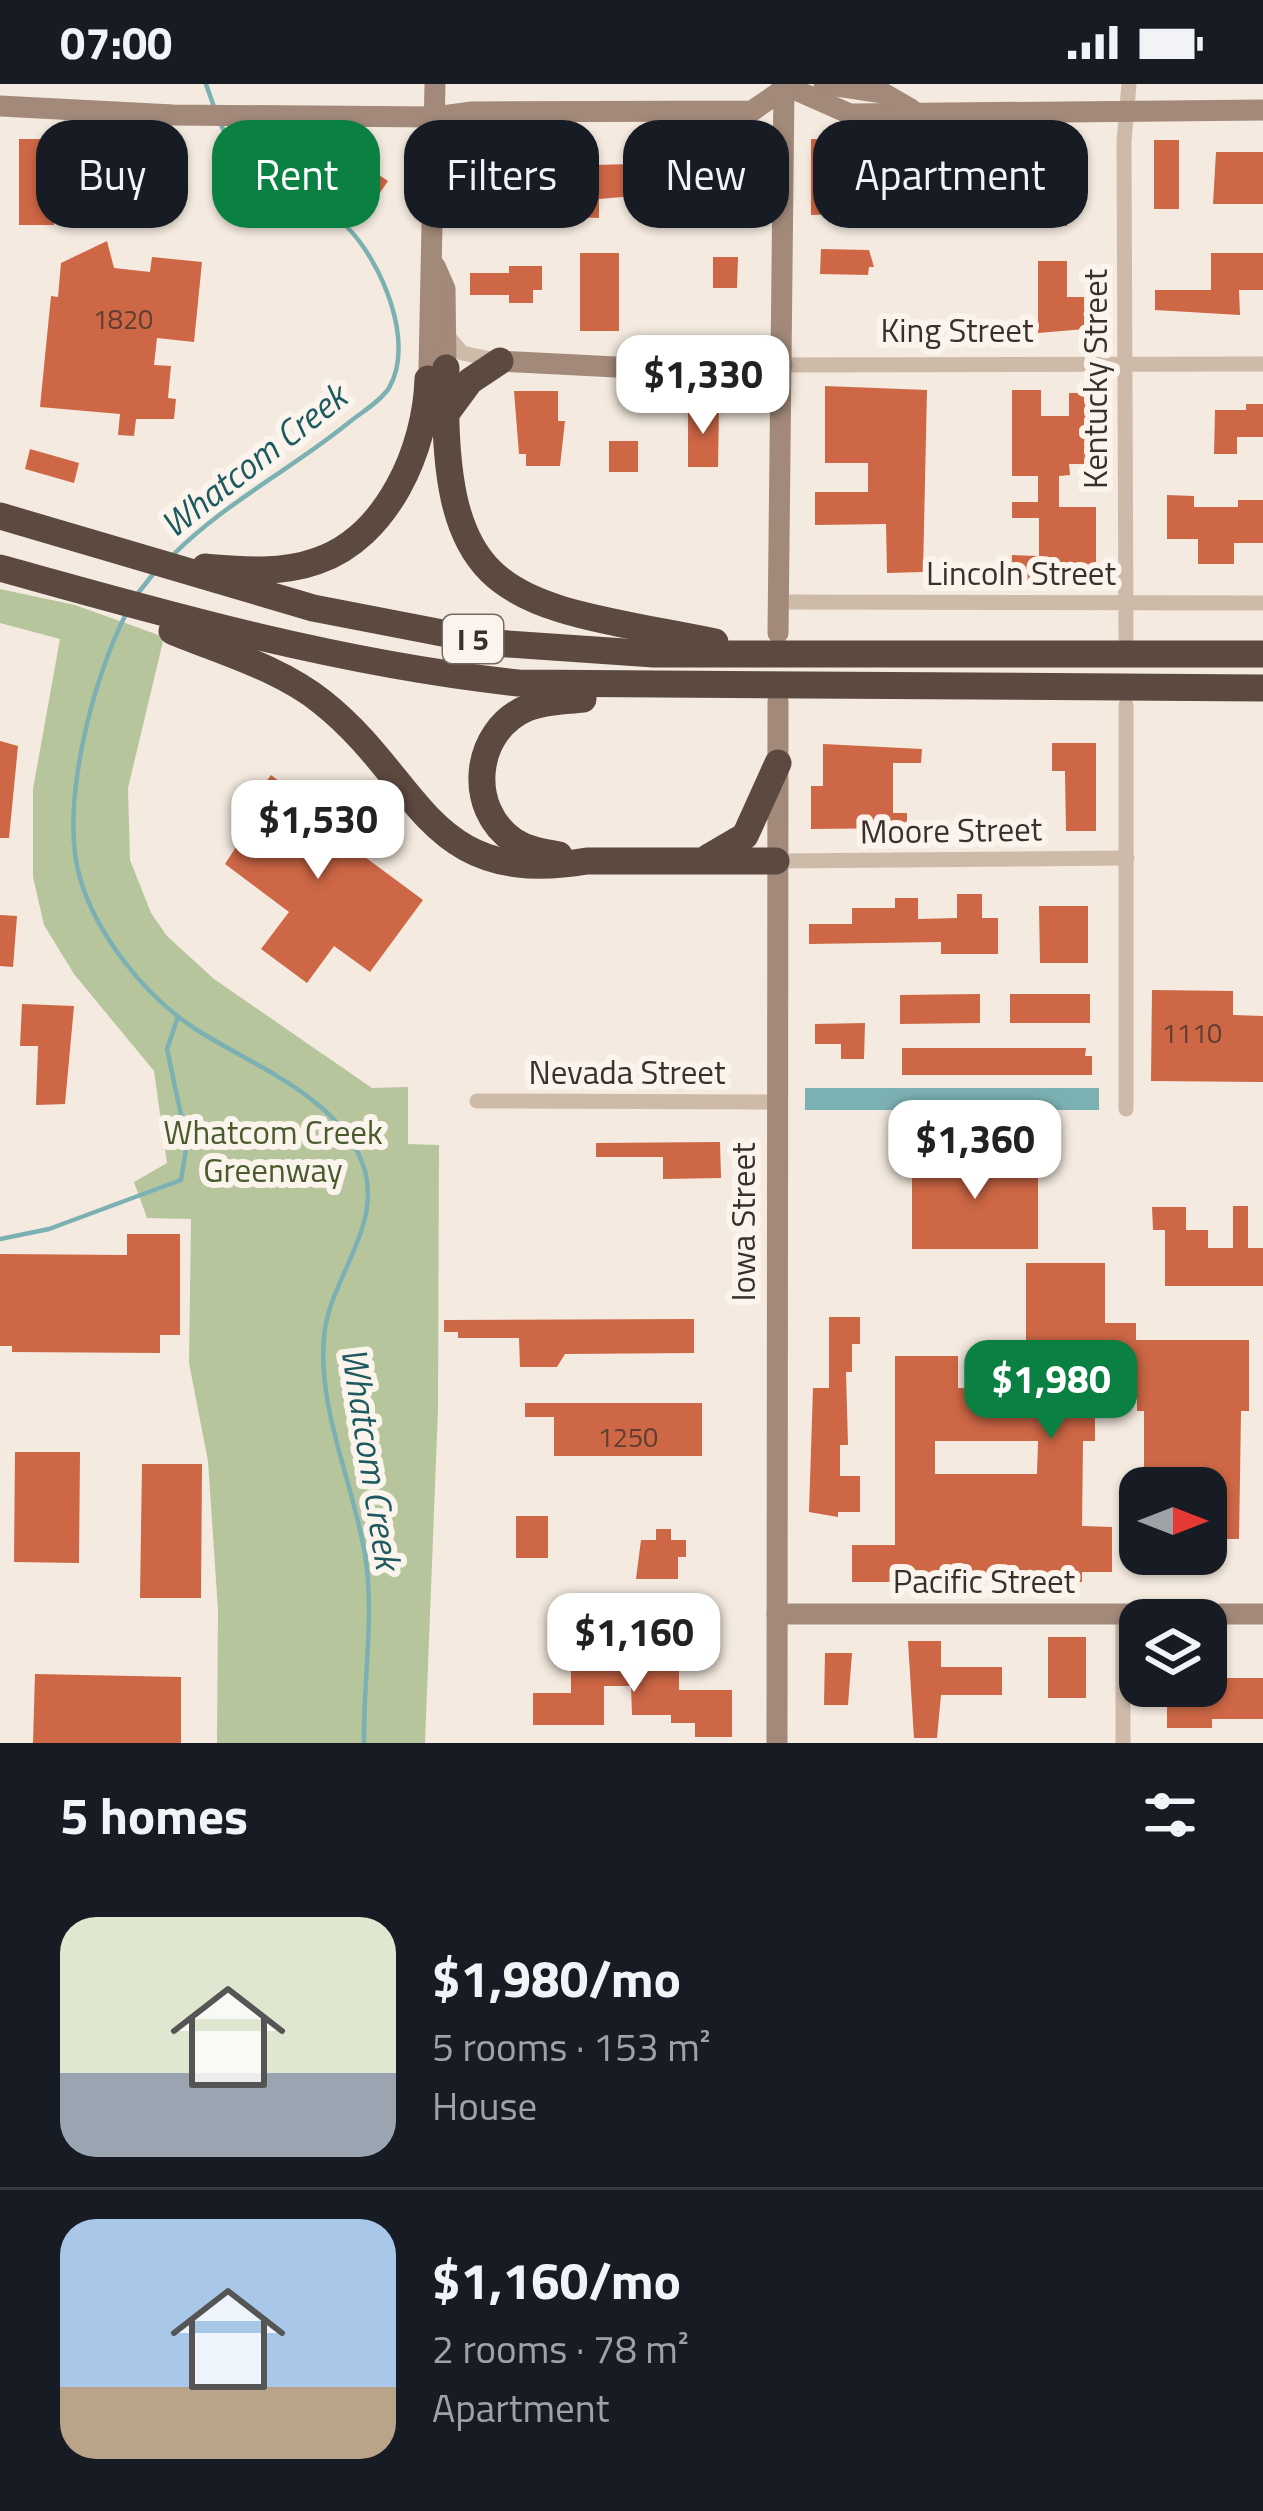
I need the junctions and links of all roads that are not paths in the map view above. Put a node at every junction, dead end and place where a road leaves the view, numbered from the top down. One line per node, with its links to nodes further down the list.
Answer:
1 (436, 84): 9 (main road)
2 (824, 84): 6 (main road)
3 (1129, 84): 7 (street, Kentucky Street)
4 (785, 85): 6 (main road); 9 (main road); 15 (main road)
5 (0, 106): 9 (main road)
6 (911, 110): 7 (main road)
7 (1126, 110): 8 (main road); 13 (street, Kentucky Street)
8 (1263, 110)
9 (436, 117): 10 (main road)
10 (435, 266): 11 (main road); 16 (main road)
11 (446, 333): 12 (street, King Street); 16 (main road)
12 (500, 362): 15 (main road, King Street); 17 (highway)
13 (1125, 364): 14 (street, King Street); 15 (street, King Street); 22 (street, Kentucky Street)
14 (1263, 364)
15 (782, 365): 21 (main road)
16 (437, 368): 17 (highway); 20 (highway)
17 (445, 415): 27 (highway)
18 (0, 516): 20 (highway)
19 (0, 568): 25 (highway)
20 (227, 576): 27 (highway, I 5)
21 (778, 602): 22 (street, Lincoln Street); 26 (main road)
22 (1126, 603): 23 (street, Lincoln Street); 24 (street, Kentucky Street)
23 (1263, 603)
24 (1126, 638)
25 (228, 643): 29 (highway, I 5); 36 (highway)
26 (772, 643): 27 (highway); 28 (highway)
27 (729, 649)
28 (1263, 654)
29 (717, 688): 30 (highway, I 5); 36 (highway)
30 (1263, 688)
31 (778, 701): 33 (main road, Iowa Street)
32 (1126, 705): 34 (street)
33 (778, 764): 35 (highway); 37 (main road, Iowa Street)
34 (1127, 858): 37 (street, Moore Street); 40 (street)
35 (699, 860): 36 (highway); 37 (highway)
36 (587, 861)
37 (776, 861): 39 (main road, Iowa Street)
38 (477, 1101): 39 (street, Nevada Street)
39 (776, 1102): 41 (main road, Iowa Street)
40 (1126, 1109)
41 (777, 1614): 42 (main road, Pacific Street); 46 (main road, Iowa Street)
42 (1119, 1614)
43 (1227, 1614): 44 (main road, Pacific Street)
44 (1263, 1614)
45 (1123, 1707): 47 (street)
46 (777, 1743)
47 (1123, 1743)

